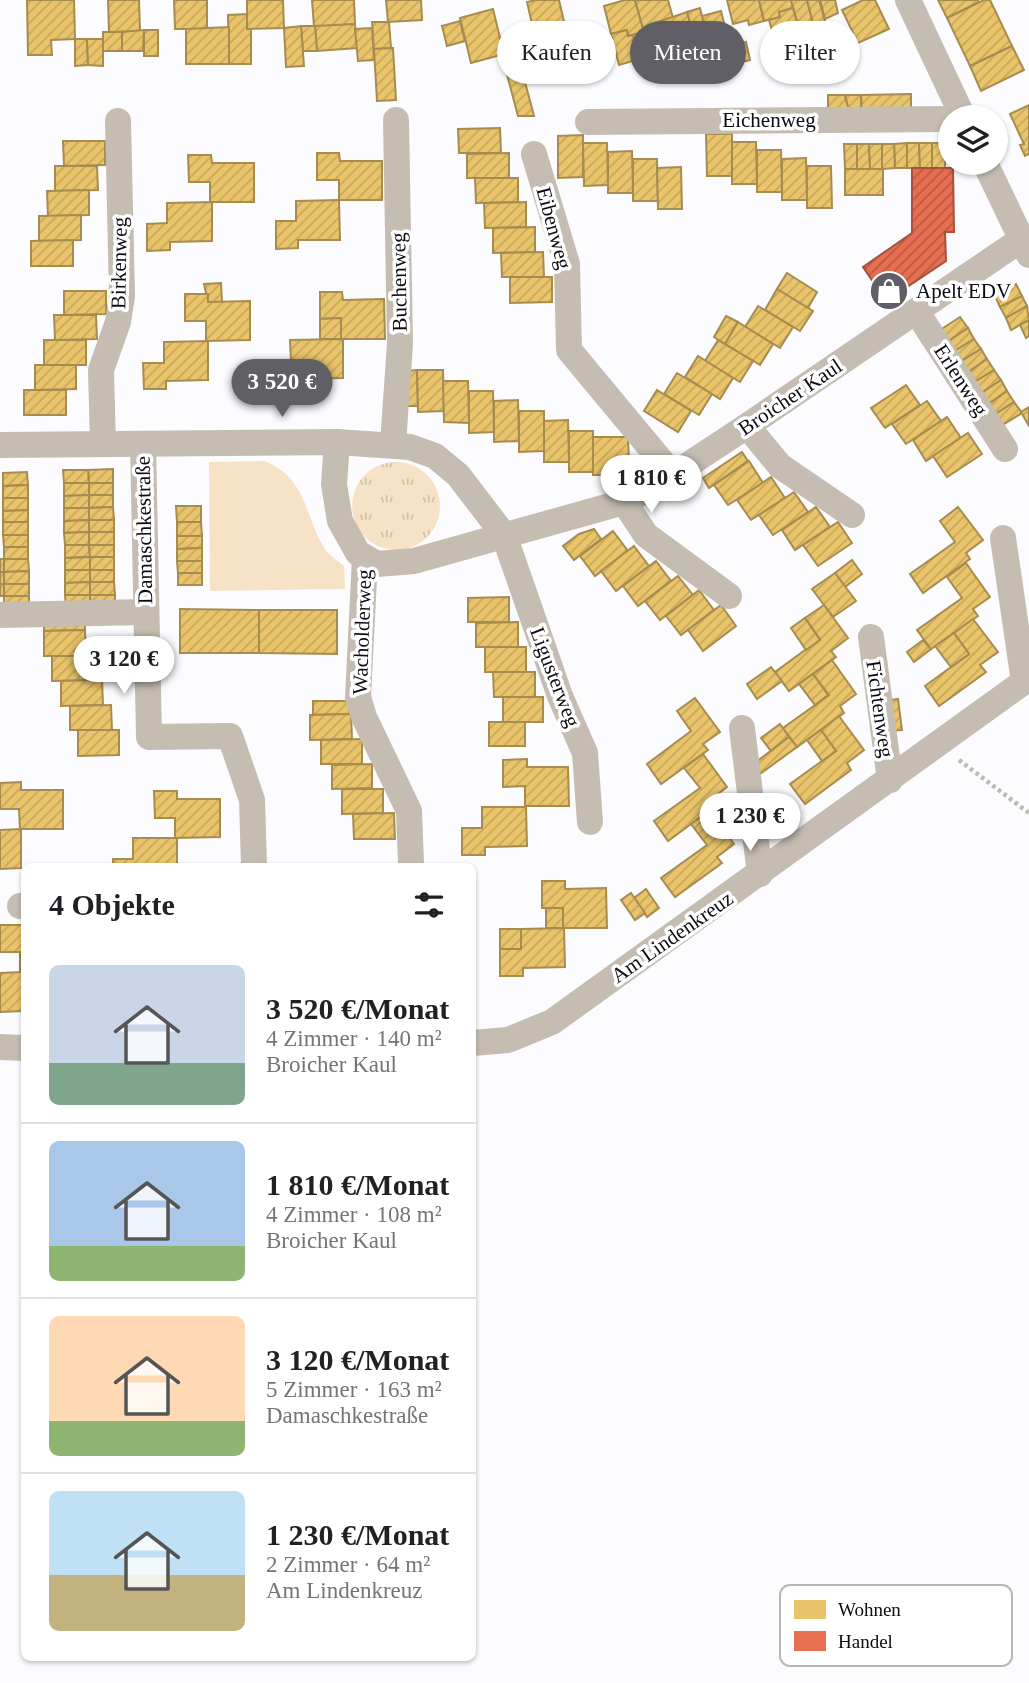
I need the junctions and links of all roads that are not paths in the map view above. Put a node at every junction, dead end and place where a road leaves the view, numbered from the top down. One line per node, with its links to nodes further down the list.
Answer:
1 (908, 0): 2 (street)
2 (957, 105)
3 (938, 119): 6 (street, Eichenweg)
4 (396, 120): 15 (street, Buchenweg)
5 (118, 121): 13 (street, Birkenweg)
6 (588, 122)
7 (534, 154): 18 (street, Eibenweg)
8 (991, 175): 9 (street)
9 (1025, 247): 10 (street, Broicher Kaul)
10 (918, 312): 11 (street, Broicher Kaul); 17 (street, Erlenweg)
11 (747, 426): 18 (street, Broicher Kaul); 20 (street)
12 (337, 442): 14 (street); 15 (street); 23 (street)
13 (103, 444): 14 (street); 16 (street)
14 (143, 444): 25 (street, Damaschkestraße)
15 (393, 444): 21 (street)
16 (0, 445)
17 (1005, 449)
18 (673, 475): 19 (street, Broicher Kaul)
19 (624, 502): 21 (street, Broicher Kaul); 24 (street)
20 (852, 515)
21 (504, 536): 23 (street, Broicher Kaul); 31 (street, Ligusterweg)
22 (1003, 538): 28 (street)
23 (365, 558): 33 (street, Wacholderweg)
24 (729, 596)
25 (146, 612): 26 (street); 32 (street, Damaschkestraße)
26 (0, 615)
27 (870, 637): 30 (street, Fichtenweg)
28 (1026, 680): 30 (street, Am Lindenkreuz)
29 (742, 728): 34 (street)
30 (890, 780): 34 (street, Am Lindenkreuz)
31 (590, 822)
32 (254, 863)
33 (411, 863)
34 (760, 874): 35 (street, Am Lindenkreuz)
35 (476, 1043)
36 (0, 1048): 37 (street)
37 (21, 1048)

